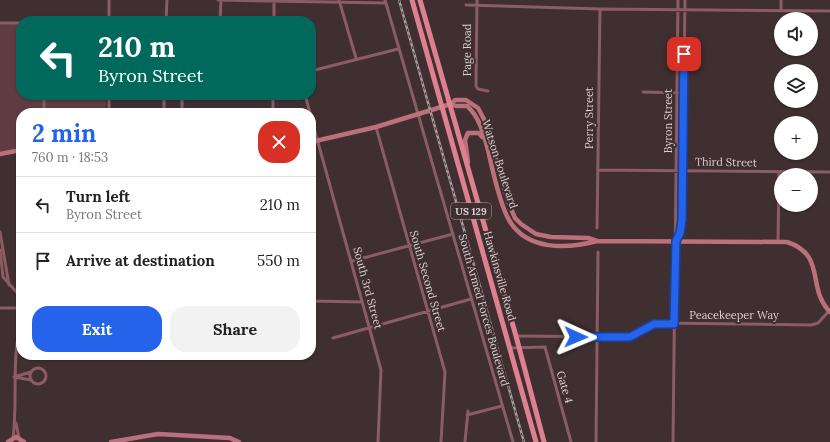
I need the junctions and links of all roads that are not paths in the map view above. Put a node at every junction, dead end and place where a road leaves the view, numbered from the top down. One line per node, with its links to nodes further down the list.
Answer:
1 (109, 0): 21 (street)
2 (167, 0): 22 (street)
3 (220, 0): 10 (street); 23 (street)
4 (412, 0): 39 (main road, Hawkinsville Road / US 129)
5 (420, 0): 37 (main road, Hawkinsville Road / US 129)
6 (477, 0): 15 (street, Page Road)
7 (678, 0): 17 (street, Byron Street)
8 (685, 0): 18 (street, Byron Street)
9 (781, 0): 19 (street)
10 (274, 1): 11 (street); 24 (street)
11 (318, 1): 12 (street)
12 (339, 2): 13 (street); 30 (street)
13 (386, 2): 27 (street, South Armed Forces Boulevard)
14 (466, 5): 15 (street)
15 (477, 5): 16 (street); 32 (street, Page Road)
16 (600, 9): 17 (street); 49 (street, Perry Street)
17 (678, 10): 18 (street); 28 (street, Byron Street)
18 (685, 10): 19 (street); 29 (street, Byron Street)
19 (781, 11): 20 (street)
20 (830, 11)
21 (109, 16)
22 (166, 16)
23 (220, 16)
24 (274, 16)
25 (0, 23): 26 (street)
26 (16, 23)
27 (398, 49): 30 (street); 40 (street, South Armed Forces Boulevard)
28 (678, 54): 29 (street); 34 (street, Byron Street)
29 (684, 54): 35 (street, Byron Street)
30 (356, 58): 31 (street)
31 (316, 70)
32 (488, 91)
33 (643, 92): 34 (street)
34 (678, 93): 35 (street); 46 (street, Byron Street)
35 (684, 93): 47 (street, Byron Street)
36 (182, 100): 38 (street)
37 (451, 104): 39 (street, Watson Boulevard); 44 (street, Watson Boulevard); 52 (main road, Hawkinsville Road / US 129); 60 (street, Watson Boulevard)
38 (182, 107)
39 (441, 107): 40 (street, Watson Boulevard); 82 (main road, Hawkinsville Road / US 129)
40 (418, 114): 41 (street, Watson Boulevard); 59 (street, South Armed Forces Boulevard)
41 (376, 127): 43 (street, Watson Boulevard); 63 (street, South Second Street)
42 (316, 137): 43 (street, South 3rd Street)
43 (317, 141): 66 (street, South 3rd Street)
44 (488, 150): 52 (street); 60 (street, Watson Boulevard)
45 (16, 151): 48 (street)
46 (677, 152): 47 (street); 50 (street, Byron Street)
47 (684, 152): 51 (street, Byron Street)
48 (0, 154)
49 (598, 170): 50 (street, Third Street); 57 (street, Perry Street)
50 (677, 170): 51 (street, Third Street); 61 (street, Byron Street)
51 (684, 170): 53 (street, Third Street); 61 (street, Byron Street)
52 (470, 172): 78 (main road, Hawkinsville Road / US 129)
53 (774, 172)
54 (818, 172): 55 (street, Third Street)
55 (830, 172)
56 (778, 212): 62 (street)
57 (597, 228)
58 (0, 232): 67 (street)
59 (453, 234): 63 (street); 69 (street, South Armed Forces Boulevard)
60 (597, 241): 61 (street, Watson Boulevard)
61 (676, 241): 62 (street, Watson Boulevard); 76 (street, Byron Street)
62 (778, 242): 75 (street, Watson Boulevard)
63 (409, 245): 66 (street); 74 (street, South Second Street)
64 (0, 250): 67 (street)
65 (598, 252): 79 (street)
66 (352, 261): 71 (street, South 3rd Street)
67 (9, 285): 68 (street)
68 (16, 292)
69 (471, 300): 74 (street); 87 (street, South Armed Forces Boulevard)
70 (316, 302): 71 (street)
71 (362, 302): 77 (street, South 3rd Street)
72 (0, 308): 73 (street)
73 (16, 308)
74 (428, 312): 77 (street); 96 (street, South Second Street)
75 (830, 312): 76 (street, Peacekeeper Way)
76 (674, 324): 79 (street, Peacekeeper Way); 103 (street, Byron Street)
77 (370, 329): 80 (street); 95 (street, South 3rd Street)
78 (516, 336): 79 (street, Peacekeeper Way); 83 (main road, Hawkinsville Road / US 129)
79 (597, 337): 102 (street)
80 (333, 338)
81 (16, 346): 85 (street)
82 (510, 348): 83 (street, Gate 4); 99 (main road, Hawkinsville Road / US 129)
83 (519, 348): 100 (main road, Hawkinsville Road / US 129); 101 (street, Gate 4)
84 (31, 372): 85 (street); 86 (street); 86 (street)
85 (14, 377): 86 (street); 88 (street)
86 (31, 380)
87 (502, 406): 97 (street); 98 (street, South Armed Forces Boulevard)
88 (15, 420): 89 (street); 90 (street)
89 (12, 438): 90 (street); 91 (street)
90 (19, 438): 92 (street)
91 (8, 442)
92 (24, 442)
93 (111, 442): 94 (street)
94 (239, 442)
95 (378, 442)
96 (442, 442)
97 (465, 442)
98 (513, 442)
99 (536, 442)
100 (544, 442)
101 (571, 442)
102 (596, 442)
103 (673, 442)

